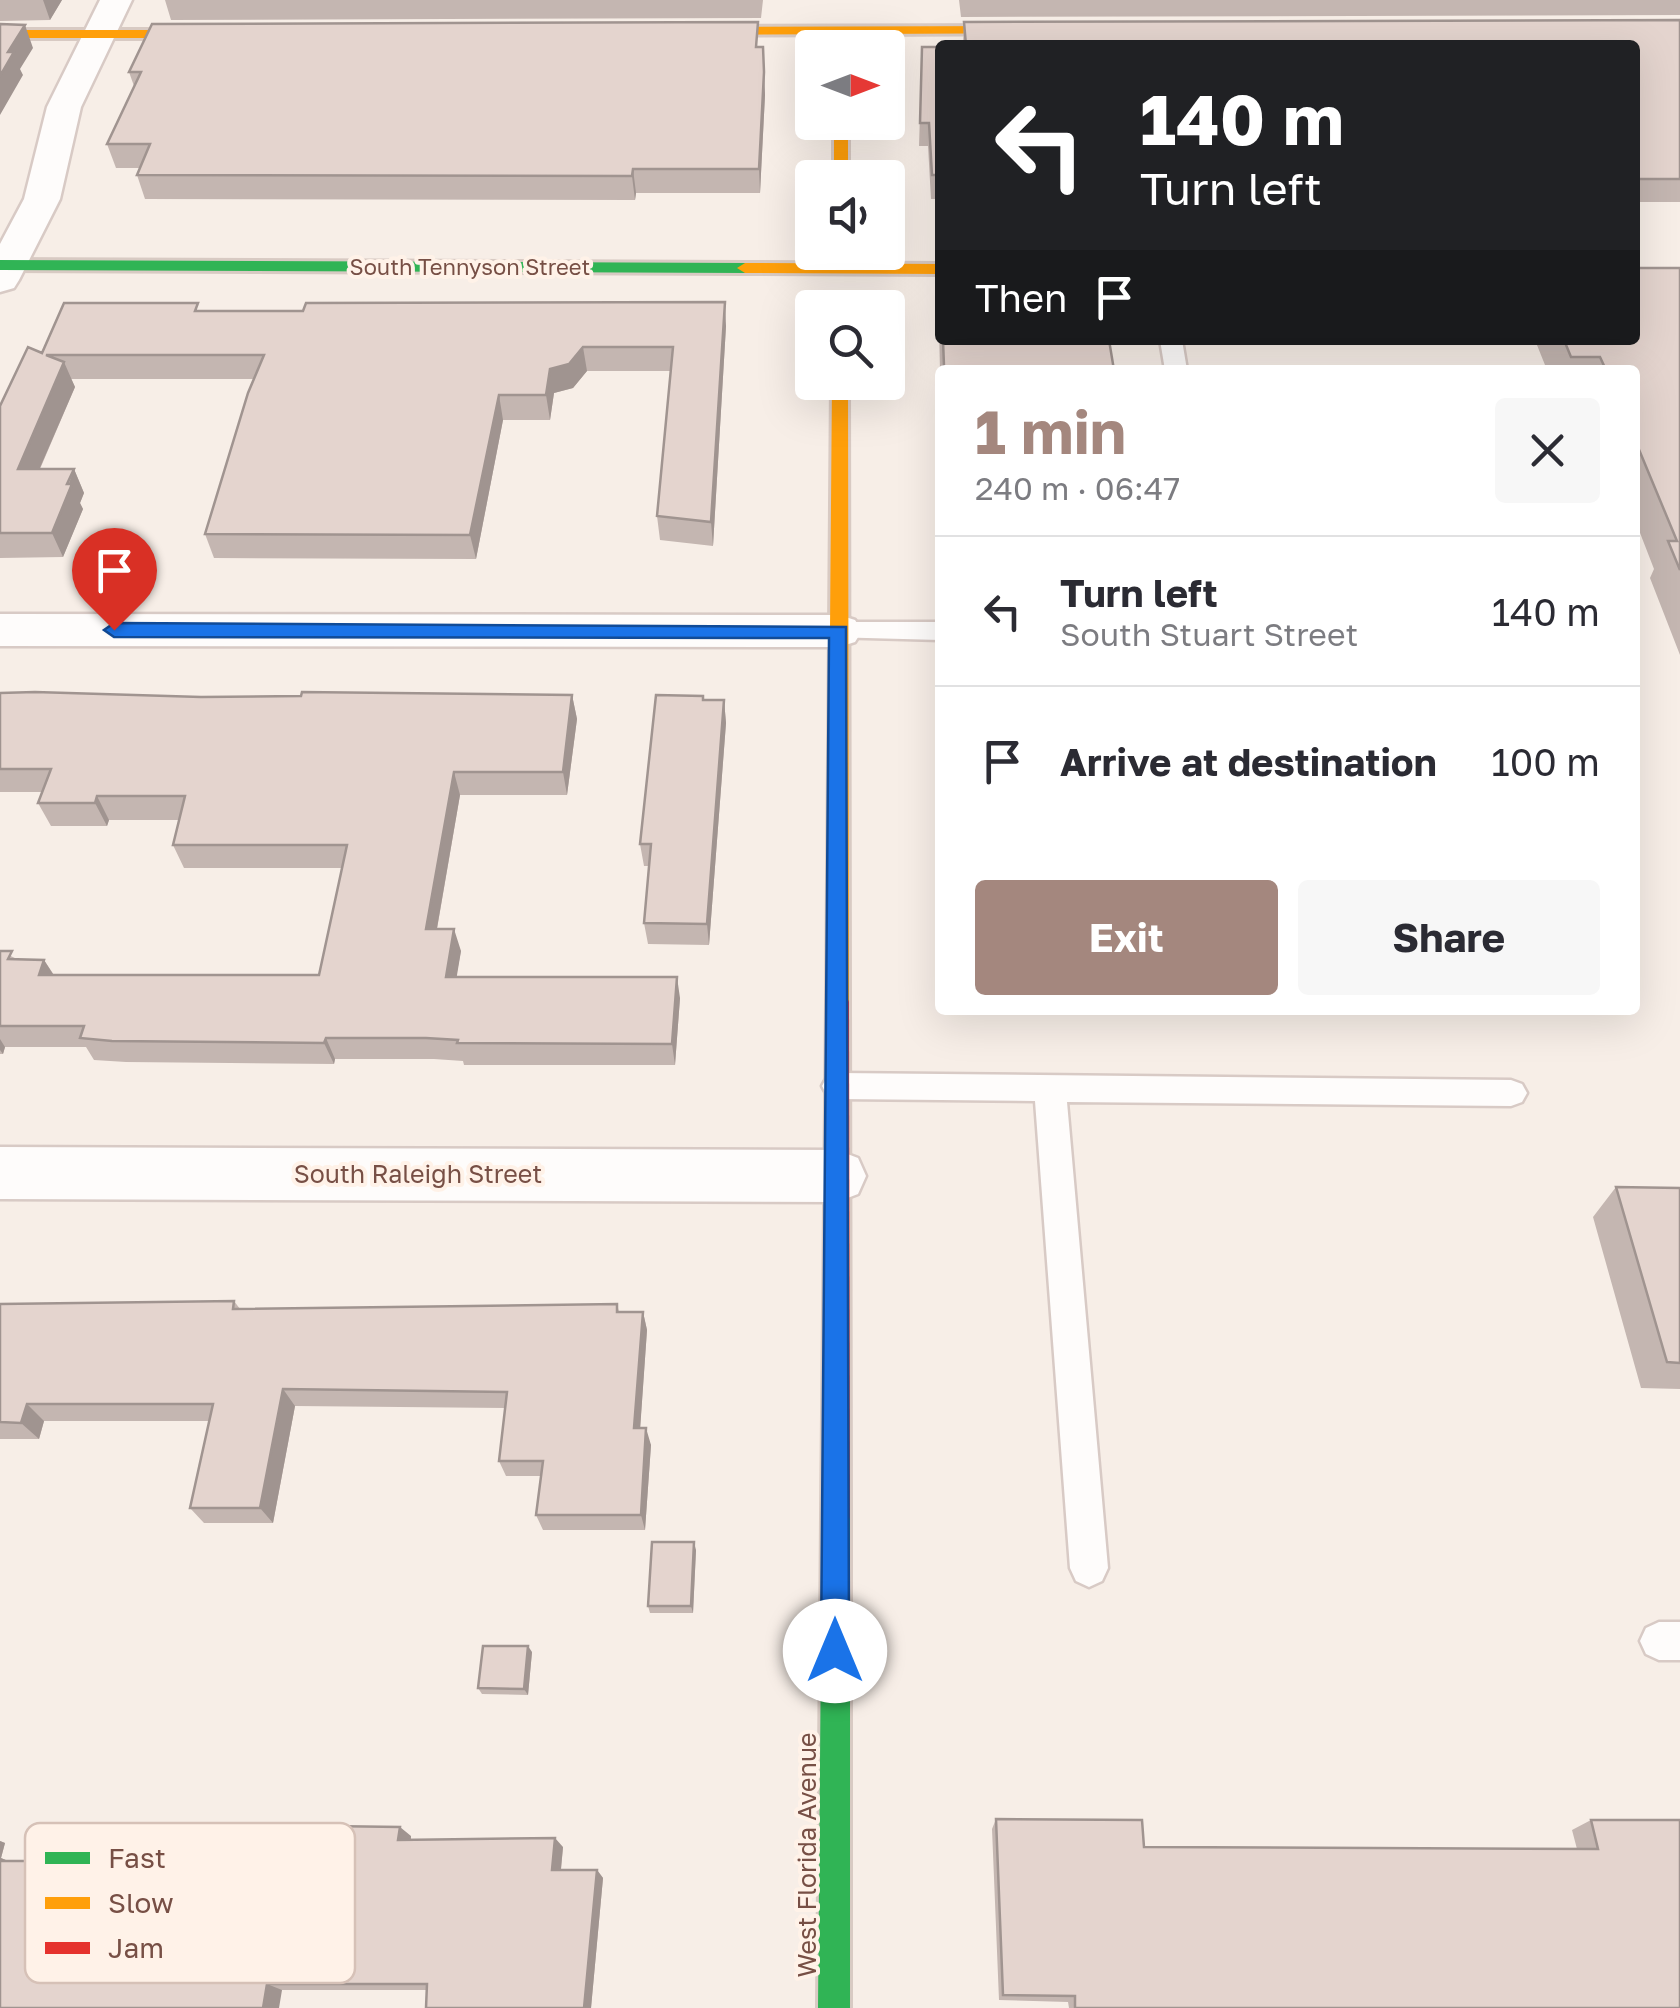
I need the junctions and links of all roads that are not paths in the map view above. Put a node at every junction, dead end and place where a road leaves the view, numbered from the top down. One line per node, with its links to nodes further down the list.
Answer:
1 (116, 0): 7 (street)
2 (842, 0): 3 (street)
3 (842, 30)
4 (1052, 30): 9 (street)
5 (655, 32): 10 (street)
6 (0, 34): 7 (street)
7 (98, 34): 8 (street); 11 (street)
8 (237, 34)
9 (905, 36)
10 (795, 37)
11 (2, 270): 12 (street, South Tennyson Street)
12 (795, 270)
13 (905, 270): 14 (street, South Tennyson Street)
14 (935, 270)
15 (840, 400): 17 (street, West Florida Avenue)
16 (0, 630): 17 (street)
17 (839, 631): 18 (lane); 19 (street, West Florida Avenue)
18 (935, 631)
19 (838, 1086): 20 (lane); 23 (street, West Florida Avenue)
20 (1050, 1088): 21 (lane); 24 (lane)
21 (1511, 1093)
22 (0, 1173): 23 (street, South Raleigh Street)
23 (837, 1176): 25 (street, West Florida Avenue)
24 (1088, 1568)
25 (834, 2008)

